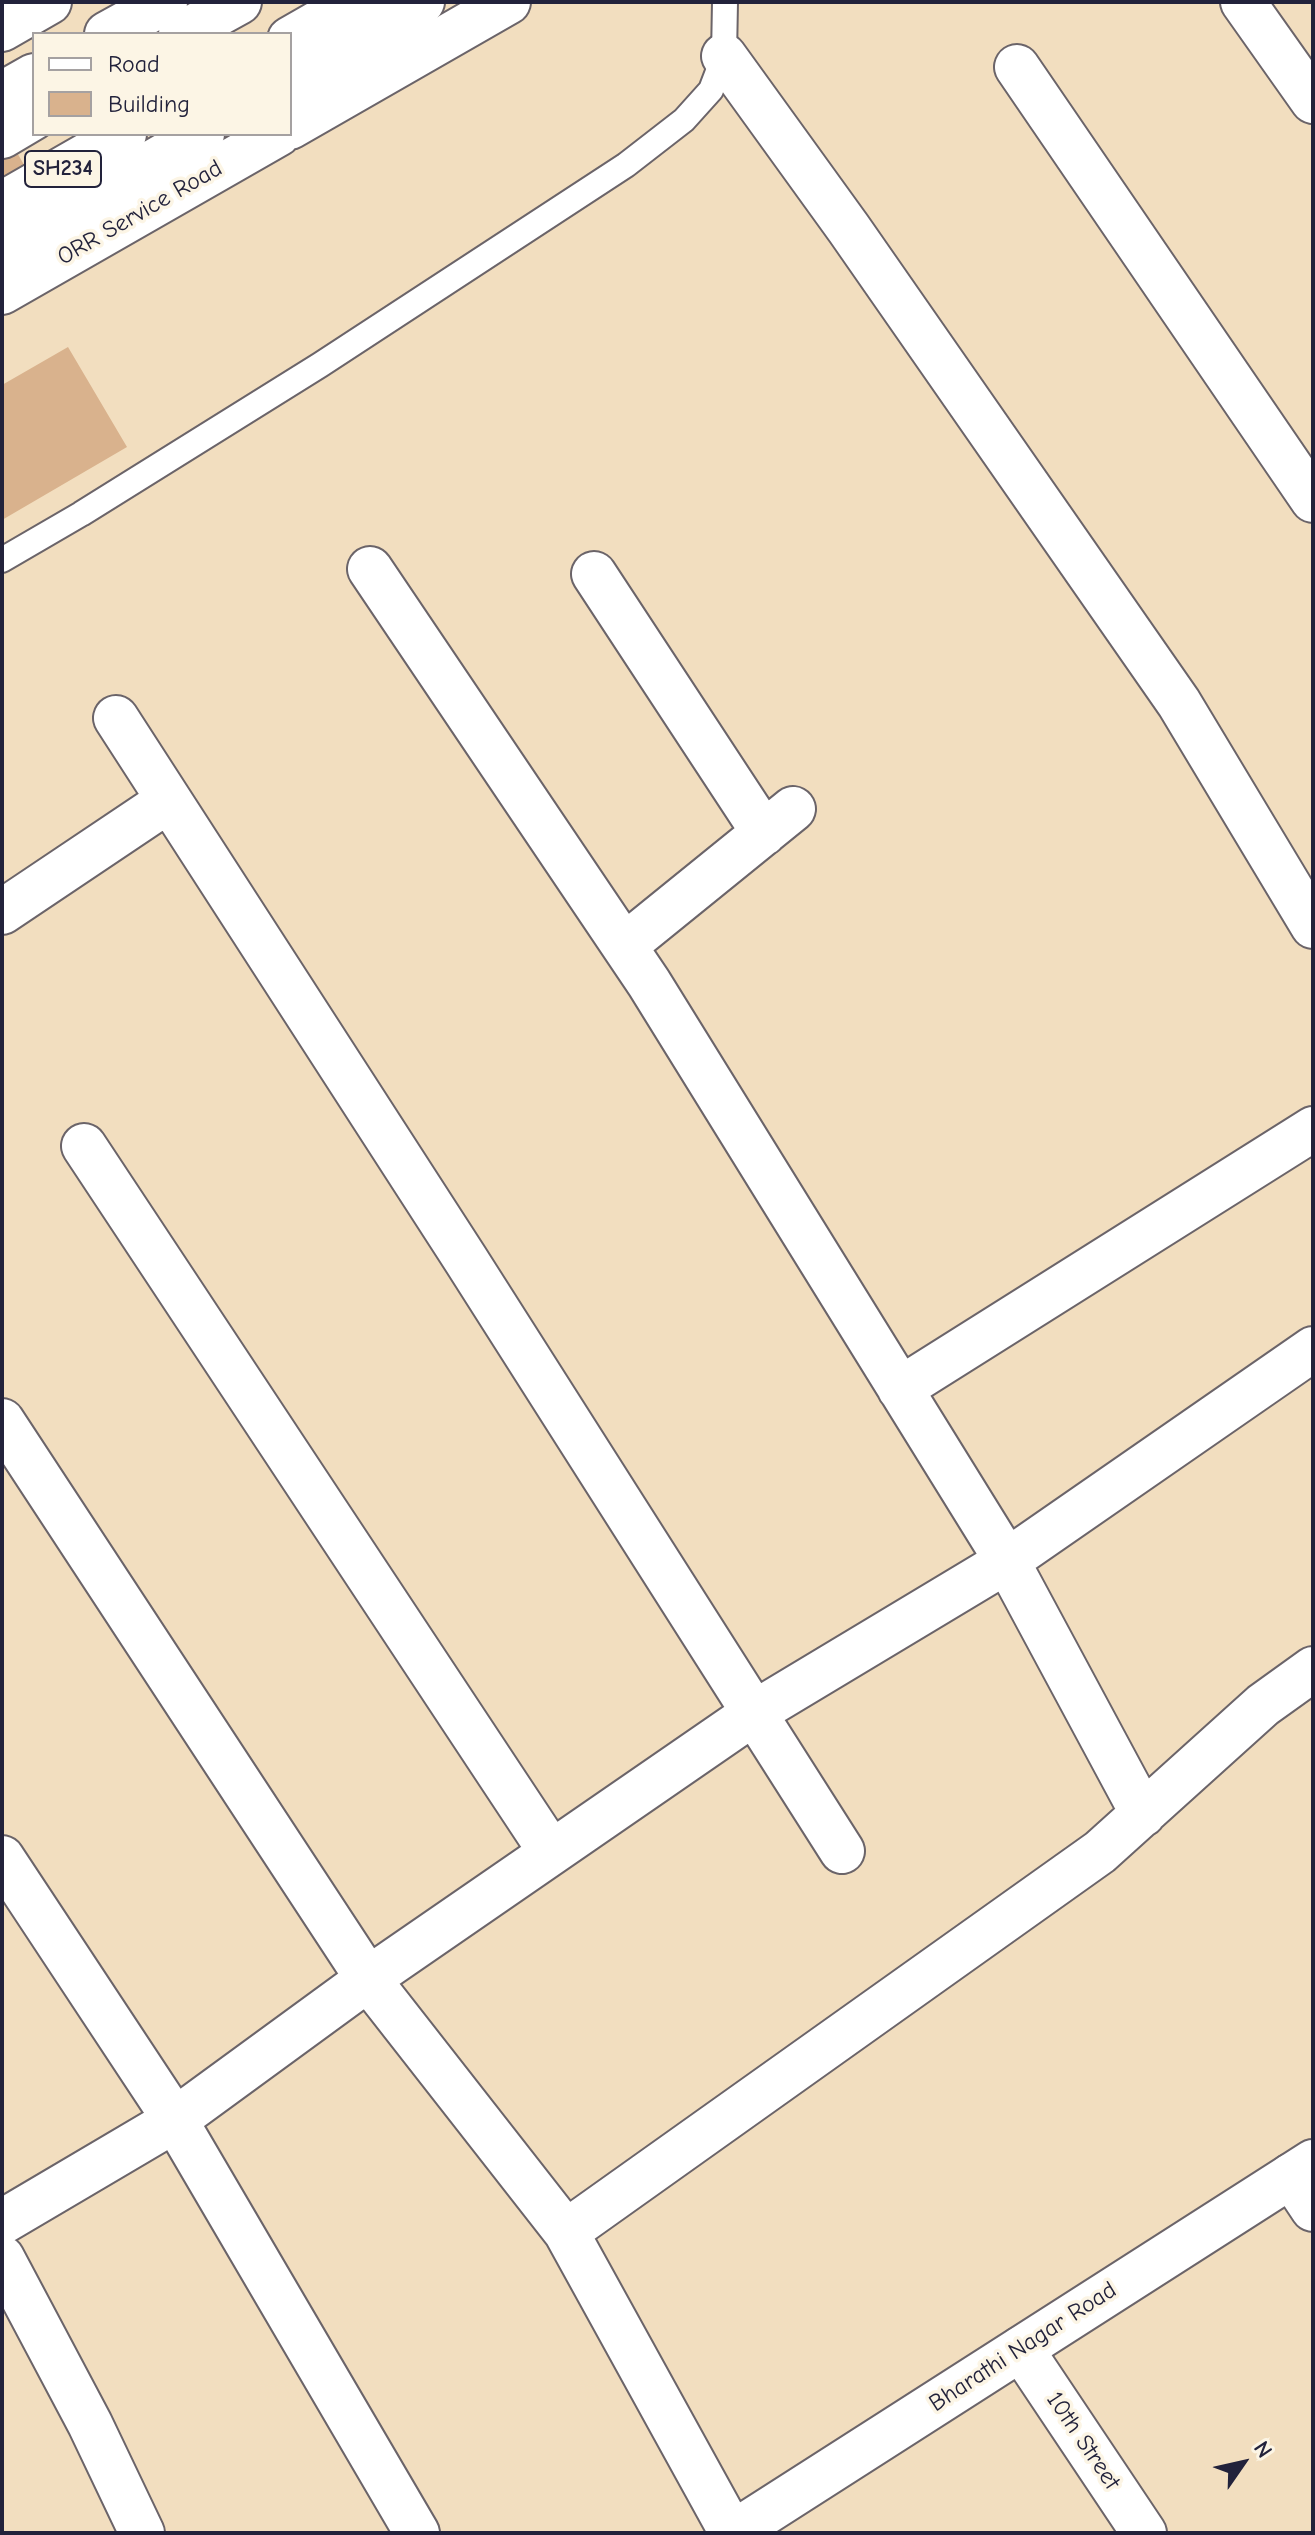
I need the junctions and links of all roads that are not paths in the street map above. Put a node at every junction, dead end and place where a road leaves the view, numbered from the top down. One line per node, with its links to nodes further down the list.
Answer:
1 (49, 2): 10 (main road)
2 (165, 2): 11 (main road)
3 (239, 2): 12 (main road)
4 (298, 2): 13 (main road)
5 (355, 2): 14 (main road)
6 (422, 2): 18 (main road)
7 (508, 2): 22 (main road)
8 (1243, 2): 20 (main road)
9 (722, 5): 15 (lane)
10 (2, 29)
11 (111, 32)
12 (185, 32)
13 (246, 32)
14 (292, 38)
15 (724, 56): 33 (lane); 39 (main road)
16 (1017, 67): 32 (main road)
17 (32, 77): 19 (main road)
18 (292, 80)
19 (2, 94)
20 (1313, 101)
21 (32, 118): 23 (main road)
22 (292, 126)
23 (2, 136)
24 (65, 136): 28 (main road)
25 (121, 136): 29 (main road, SH234)
26 (199, 136): 30 (main road)
27 (275, 136): 31 (main road, ORR Service Road)
28 (2, 172)
29 (2, 204)
30 (2, 249)
31 (2, 292)
32 (1313, 500)
33 (2, 560)
34 (370, 569): 40 (main road)
35 (594, 574): 40 (main road)
36 (116, 718): 37 (main road)
37 (169, 800): 38 (main road); 48 (main road)
38 (2, 912)
39 (1313, 926)
40 (624, 946): 44 (main road)
41 (1313, 1129): 44 (main road)
42 (84, 1146): 51 (main road)
43 (1313, 1349): 46 (main road)
44 (900, 1389): 46 (main road)
45 (2, 1421): 53 (main road)
46 (1007, 1561): 48 (main road); 49 (main road)
47 (1313, 1669): 49 (main road)
48 (754, 1713): 50 (main road); 51 (main road)
49 (1143, 1814): 57 (main road)
50 (842, 1851)
51 (551, 1852): 53 (main road)
52 (2, 1858): 54 (main road)
53 (368, 1979): 54 (main road); 57 (main road)
54 (175, 2120): 56 (main road); 62 (main road)
55 (1306, 2182): 59 (main road, Bharathi Nagar Road)
56 (2, 2222)
57 (566, 2232): 60 (main road)
58 (2, 2258): 61 (main road)
59 (1021, 2349): 60 (main road, Bharathi Nagar Road); 63 (main road, 10th Street)
60 (744, 2530)
61 (142, 2533)
62 (417, 2533)
63 (1144, 2533)

